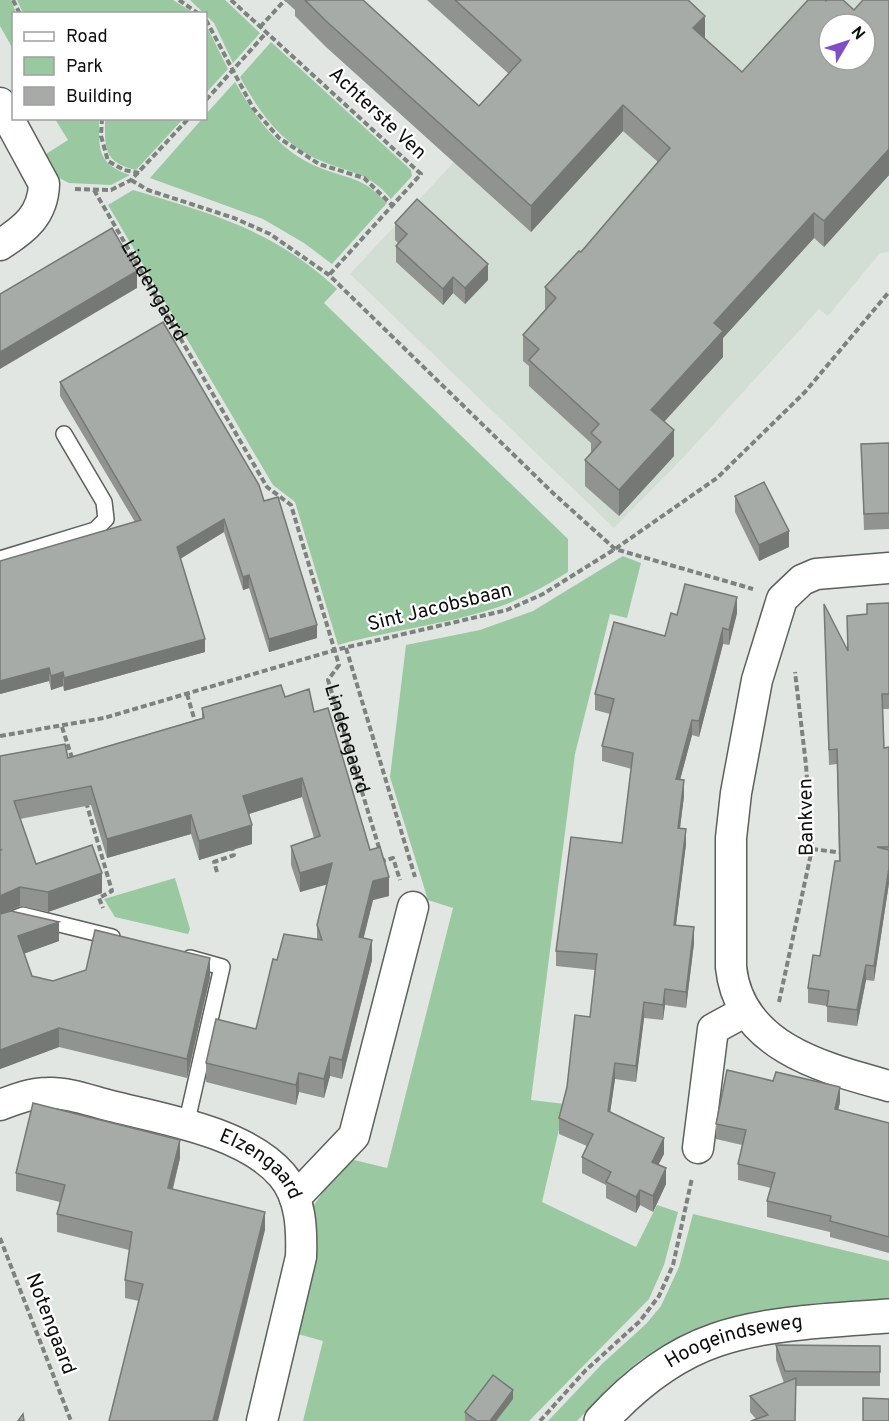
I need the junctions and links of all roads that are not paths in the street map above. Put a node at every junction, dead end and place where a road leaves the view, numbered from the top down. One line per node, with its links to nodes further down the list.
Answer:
1 (0, 104): 2 (street)
2 (0, 244)
3 (64, 434): 4 (lane)
4 (0, 559)
5 (889, 568): 10 (street)
6 (413, 907): 15 (street)
7 (0, 924): 8 (lane)
8 (120, 939)
9 (179, 955): 13 (lane)
10 (744, 1012): 11 (street); 14 (street)
11 (889, 1086)
12 (0, 1105): 13 (street, Elzengaard)
13 (186, 1125): 15 (street, Elzengaard)
14 (698, 1148)
15 (295, 1198): 17 (street, Elzengaard)
16 (889, 1316): 18 (street, Hoogeindseweg)
17 (262, 1421)
18 (601, 1421)

